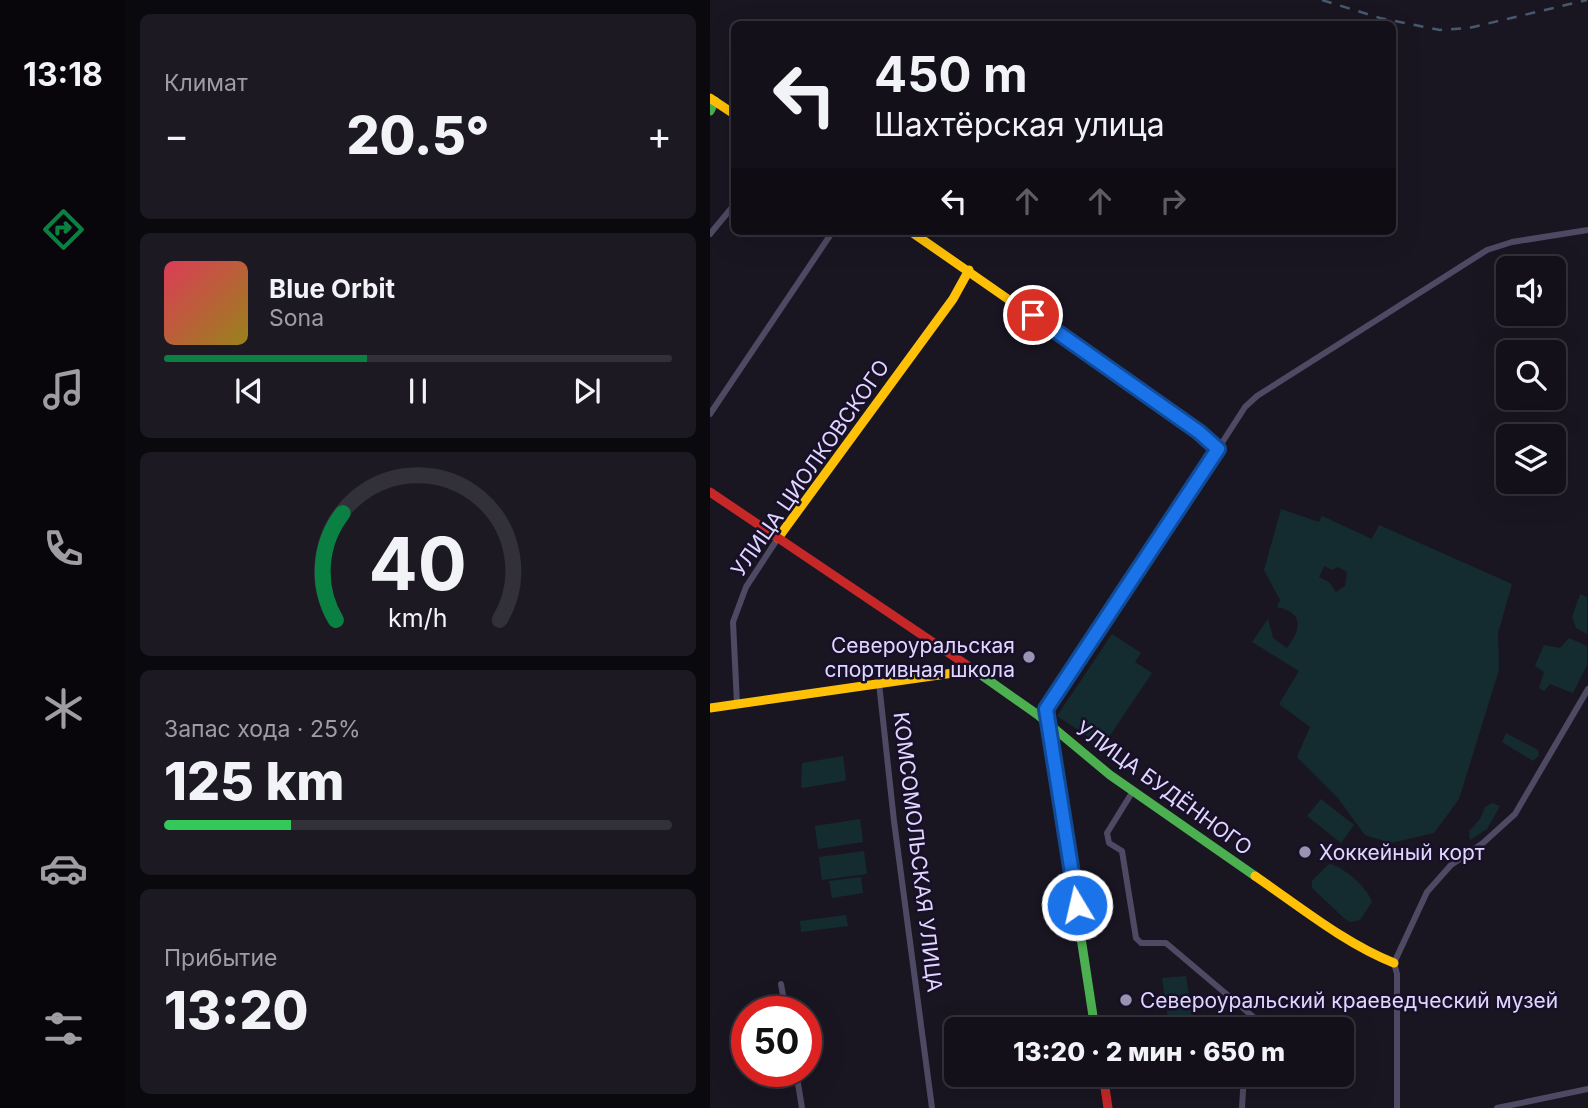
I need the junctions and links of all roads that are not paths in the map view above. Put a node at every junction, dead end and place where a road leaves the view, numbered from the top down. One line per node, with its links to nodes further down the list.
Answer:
1 (713, 99): 2 (street); 3 (street)
2 (710, 111)
3 (731, 112)
4 (731, 209): 6 (street)
5 (1587, 230): 11 (street)
6 (710, 234)
7 (829, 235): 10 (street)
8 (916, 235): 9 (street)
9 (969, 270): 11 (street); 13 (street, УЛИЦА ЦИОЛКОВСКОГО)
10 (710, 414)
11 (1218, 449): 19 (street)
12 (710, 492): 13 (street, УЛИЦА БУДЁННОГО)
13 (778, 538): 14 (street, УЛИЦА БУДЁННОГО); 17 (street, УЛИЦА ЦИОЛКОВСКОГО)
14 (974, 670): 15 (street); 19 (street, УЛИЦА БУДЁННОГО)
15 (879, 684): 17 (street); 31 (street, КОМСОМОЛЬСКАЯ УЛИЦА)
16 (1587, 689): 21 (street)
17 (737, 704): 18 (street)
18 (710, 708)
19 (1048, 725): 20 (street, УЛИЦА БУДЁННОГО); 24 (street)
20 (1133, 791): 21 (street, УЛИЦА БУДЁННОГО); 25 (street)
21 (1394, 963): 34 (street)
22 (781, 984): 23 (street)
23 (783, 996)
24 (1094, 1017)
25 (1253, 1017)
26 (799, 1087): 30 (street)
27 (1105, 1087): 32 (street)
28 (1243, 1087): 33 (street)
29 (1587, 1089): 35 (street)
30 (802, 1108)
31 (932, 1108)
32 (1108, 1108)
33 (1242, 1108)
34 (1397, 1108)
35 (1497, 1108)

